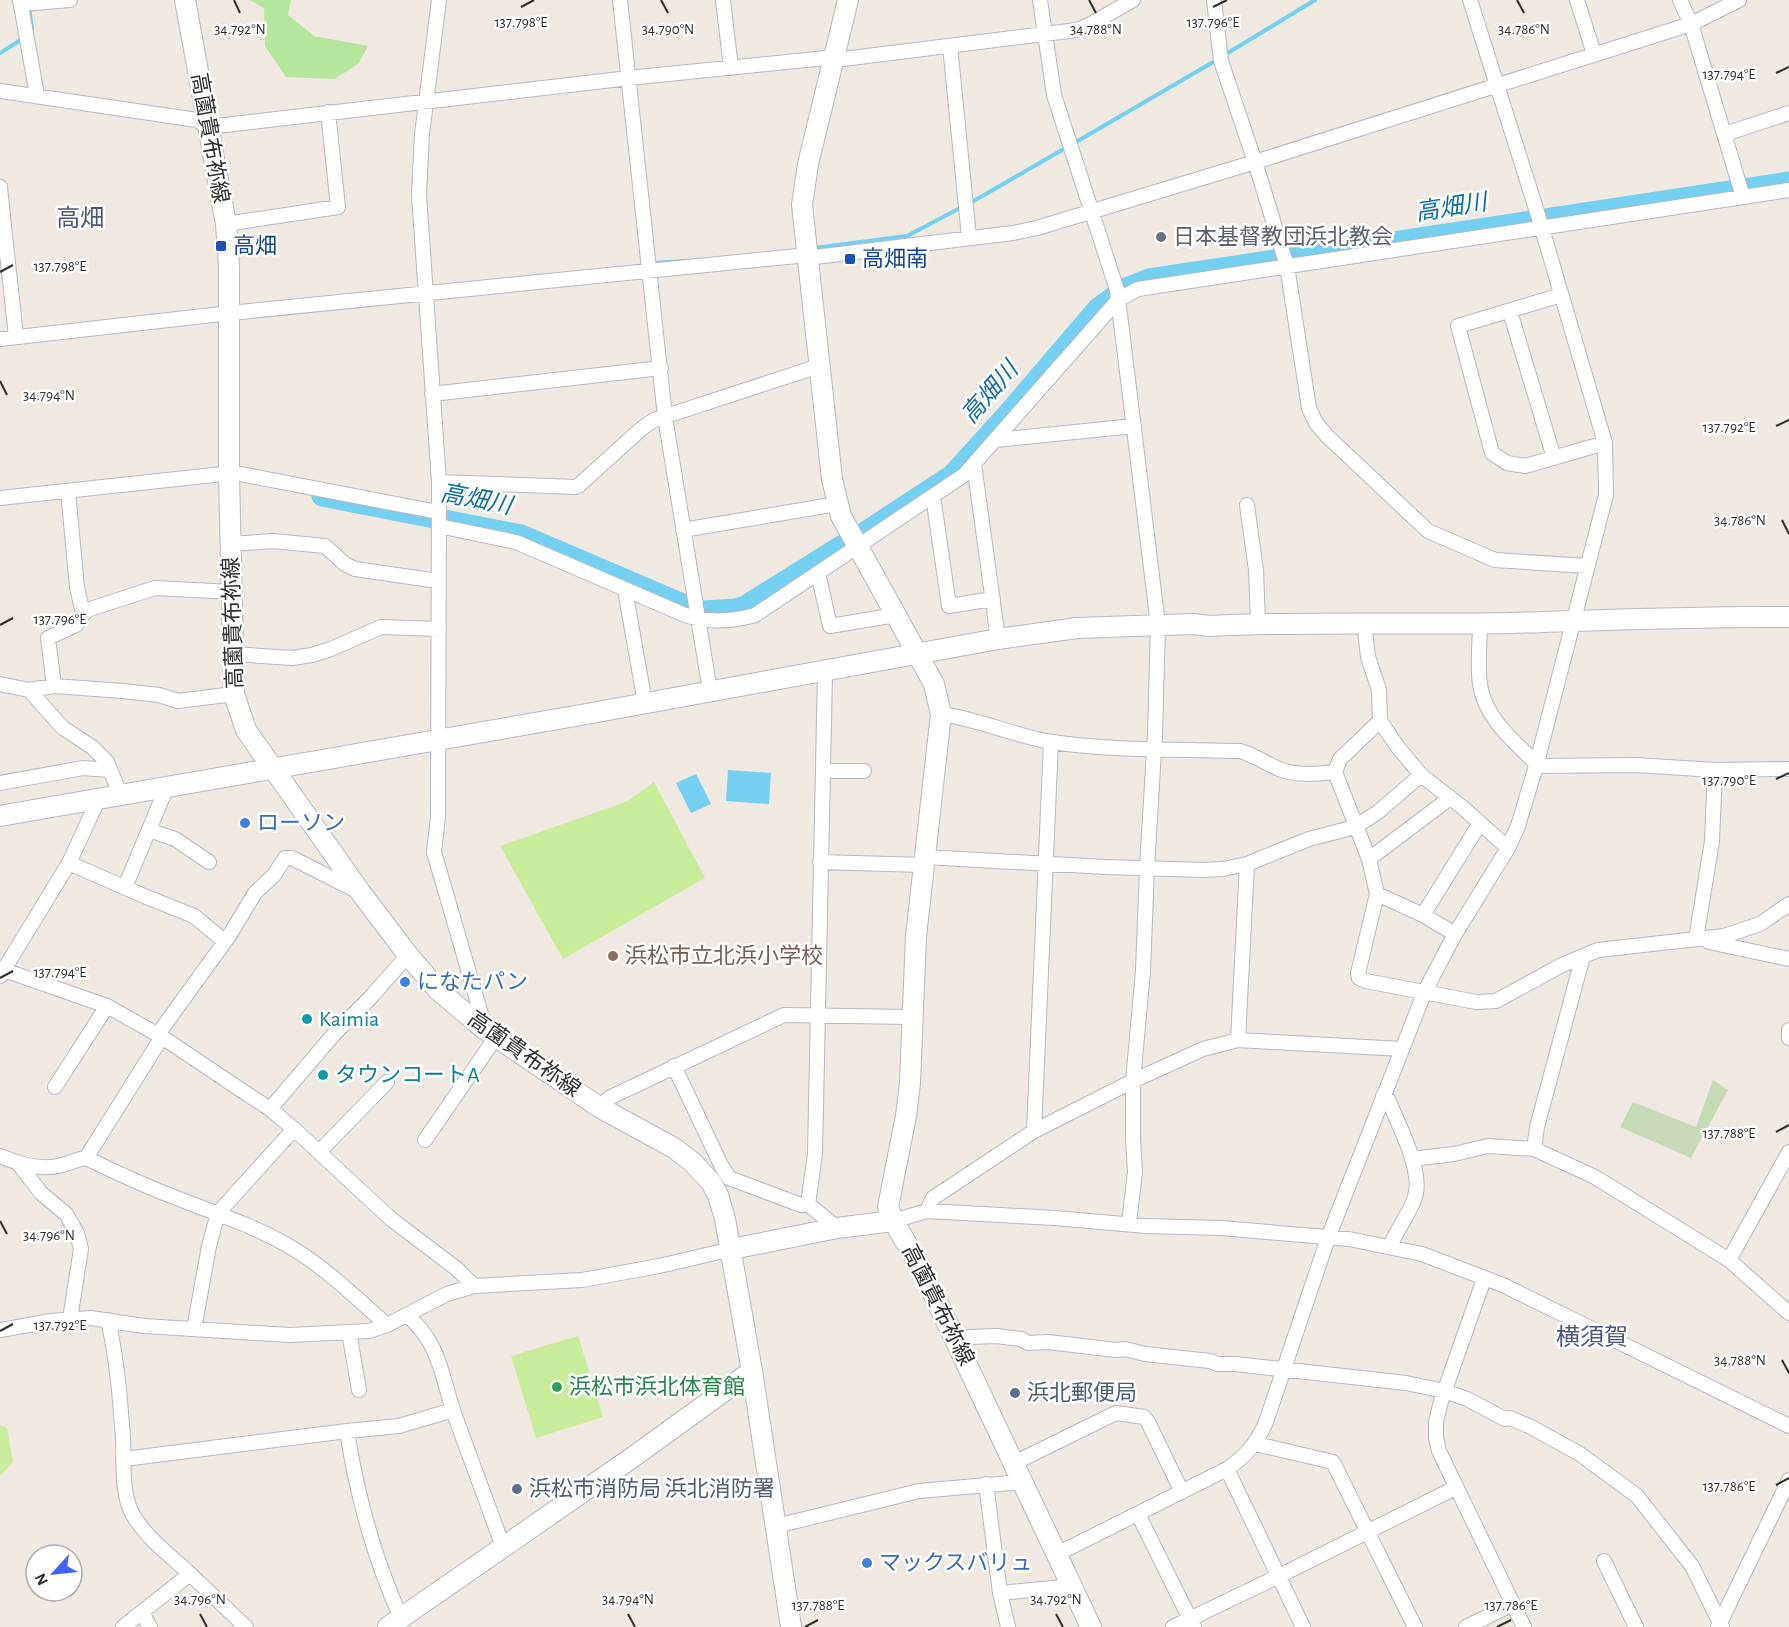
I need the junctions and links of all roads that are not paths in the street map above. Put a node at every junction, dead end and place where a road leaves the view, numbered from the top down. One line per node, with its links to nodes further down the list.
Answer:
1 (70, 0): 14 (street)
2 (184, 0): 28 (street, 高薗貴布祢線)
3 (439, 0): 25 (street)
4 (620, 0): 21 (street)
5 (723, 0): 20 (street)
6 (848, 0): 19 (street)
7 (1040, 0): 16 (street)
8 (1133, 0): 16 (street)
9 (1214, 0): 30 (street)
10 (1470, 0): 22 (street)
11 (1577, 0): 18 (street)
12 (1680, 0): 15 (street)
13 (1739, 0): 15 (street)
14 (24, 3): 24 (street)
15 (1690, 24): 18 (street); 29 (street)
16 (1044, 34): 17 (street); 34 (street)
17 (950, 46): 19 (street); 38 (street)
18 (1594, 54): 22 (street)
19 (835, 57): 20 (street); 39 (street)
20 (731, 68): 21 (street)
21 (629, 78): 25 (street); 41 (street)
22 (1496, 85): 30 (street); 35 (street)
23 (0, 91): 24 (street)
24 (37, 95): 28 (street)
25 (426, 101): 26 (street); 42 (street)
26 (328, 111): 28 (street); 36 (street)
27 (1789, 113): 29 (street)
28 (208, 127): 36 (street, 高薗貴布祢線)
29 (1725, 134): 33 (street)
30 (1255, 162): 34 (street); 40 (street)
31 (0, 187): 37 (street)
32 (1789, 190): 33 (street)
33 (1742, 192): 35 (street)
34 (1093, 213): 38 (street); 44 (street)
35 (1540, 222): 40 (street); 43 (street)
36 (226, 224): 46 (street, 高薗貴布祢線)
37 (2, 226): 47 (street)
38 (969, 237): 39 (street)
39 (806, 252): 41 (street); 49 (street)
40 (1285, 261): 44 (street); 69 (street)
41 (649, 270): 42 (street); 50 (street)
42 (426, 294): 46 (street); 51 (street)
43 (1561, 295): 45 (street); 55 (street)
44 (1118, 296): 53 (street); 54 (street)
45 (1513, 310): 56 (street); 56 (street)
46 (230, 313): 47 (street); 58 (street, 高薗貴布祢線)
47 (16, 336): 48 (street)
48 (0, 339)
49 (819, 366): 52 (street); 63 (street)
50 (661, 368): 51 (street); 52 (street)
51 (432, 394): 59 (street)
52 (665, 417): 59 (street); 66 (street)
53 (1134, 426): 54 (street); 83 (street)
54 (996, 440): 57 (street)
55 (1605, 443): 56 (street); 69 (street)
56 (1554, 458)
57 (974, 464): 61 (street); 74 (street)
58 (230, 473): 60 (street); 65 (street); 67 (street, 高薗貴布祢線)
59 (439, 483): 65 (street)
60 (68, 495): 62 (street); 75 (street)
61 (933, 496): 68 (street); 74 (street)
62 (0, 498)
63 (837, 504): 66 (street); 68 (street)
64 (1247, 505): 81 (street)
65 (439, 519): 71 (street); 72 (street)
66 (683, 530): 78 (street)
67 (231, 544): 71 (street); 73 (street, 高薗貴布祢線)
68 (857, 547): 70 (street); 76 (street)
69 (1587, 566): 79 (street)
70 (818, 573): 76 (street); 78 (street)
71 (438, 581): 84 (street)
72 (625, 590): 78 (street); 94 (street)
73 (232, 592): 75 (street); 86 (street, 高薗貴布祢線)
74 (993, 599): 85 (street)
75 (83, 614): 90 (street)
76 (896, 615): 87 (street)
77 (1789, 616): 79 (street)
78 (698, 620): 92 (street)
79 (1574, 620): 82 (street); 100 (street)
80 (1364, 622): 81 (street); 82 (street); 96 (street)
81 (1258, 623): 83 (street)
82 (1480, 623): 100 (street)
83 (1158, 625): 85 (street); 99 (street)
84 (439, 629): 86 (street); 97 (street)
85 (998, 639): 87 (street)
86 (233, 654): 93 (street, 高薗貴布祢線)
87 (919, 655): 88 (street); 95 (street)
88 (825, 672): 92 (street); 105 (street)
89 (0, 684): 91 (street)
90 (54, 686): 91 (street); 93 (street)
91 (29, 690): 103 (street)
92 (710, 692): 94 (street)
93 (234, 694): 101 (street, 高薗貴布祢線)
94 (645, 704): 97 (street)
95 (941, 714): 98 (street); 120 (street)
96 (1380, 721): 107 (street); 108 (street)
97 (438, 739): 101 (street); 144 (street)
98 (1051, 742): 99 (street); 124 (street)
99 (1154, 748): 107 (street); 126 (street)
100 (1536, 766): 104 (street); 118 (street)
101 (273, 769): 110 (street); 128 (street, 高薗貴布祢線)
102 (1789, 769): 104 (street)
103 (109, 770): 109 (street); 111 (street)
104 (1715, 770): 133 (street)
105 (823, 771): 106 (street); 122 (street)
106 (864, 771)
107 (1335, 772): 116 (street)
108 (1421, 775): 112 (street); 116 (street)
109 (0, 783)
110 (166, 789): 111 (street); 117 (street)
111 (121, 796): 113 (street)
112 (1450, 798): 115 (street); 119 (street)
113 (98, 800): 114 (street); 123 (street)
114 (0, 816)
115 (1480, 823): 118 (street); 131 (street)
116 (1355, 826): 119 (street); 125 (street)
117 (149, 830): 121 (street); 127 (street)
118 (1508, 848): 132 (street)
119 (1369, 859): 129 (street)
120 (924, 861): 122 (street); 124 (street); 142 (street)
121 (209, 862)
122 (820, 862): 141 (street)
123 (69, 863): 127 (street); 138 (street)
124 (1046, 864): 126 (street); 157 (street)
125 (1247, 864): 126 (street); 147 (street)
126 (1147, 868): 150 (street)
127 (125, 887): 134 (street)
128 (361, 893): 134 (street); 135 (street, 高薗貴布祢線)
129 (1377, 894): 131 (street); 139 (street)
130 (1789, 904): 133 (street)
131 (1423, 915): 132 (street)
132 (1455, 934): 139 (street)
133 (1696, 939): 136 (street); 137 (street)
134 (224, 940): 145 (street)
135 (408, 955): 144 (street, 高薗貴布祢線); 155 (street)
136 (1583, 956): 139 (street); 159 (street)
137 (1789, 959)
138 (2, 974): 140 (street)
139 (1425, 991): 148 (street)
140 (107, 1006): 145 (street); 152 (street)
141 (817, 1015): 142 (street); 149 (street); 166 (street)
142 (912, 1017): 169 (street)
143 (1789, 1030): 146 (street)
144 (489, 1032): 154 (street, 高薗貴布祢線); 158 (street)
145 (160, 1035): 155 (street); 163 (street)
146 (1789, 1038)
147 (1238, 1040): 148 (street); 150 (street)
148 (1402, 1049): 153 (street)
149 (674, 1066): 154 (street); 166 (street)
150 (1134, 1081): 157 (street); 170 (street)
151 (387, 1082): 160 (street)
152 (55, 1087)
153 (1383, 1096): 164 (street); 172 (street)
154 (599, 1107): 174 (street, 高薗貴布祢線)
155 (270, 1109): 156 (street)
156 (294, 1129): 160 (street); 168 (street)
157 (1034, 1131): 167 (street)
158 (425, 1140)
159 (1534, 1149): 164 (street); 175 (street)
160 (319, 1152): 177 (street)
161 (1789, 1152): 175 (street)
162 (0, 1156): 165 (street)
163 (86, 1158): 165 (street); 168 (street)
164 (1412, 1159): 173 (street)
165 (18, 1163): 180 (street)
166 (808, 1204): 171 (street)
167 (927, 1211): 169 (street); 170 (street)
168 (218, 1213): 182 (street); 183 (street)
169 (893, 1221): 171 (street, 高薗貴布祢線); 186 (street, 高薗貴布祢線)
170 (1129, 1223): 172 (street)
171 (837, 1228): 174 (street, 高薗貴布祢線)
172 (1328, 1238): 173 (street); 187 (street)
173 (1390, 1246): 176 (street)
174 (732, 1249): 177 (street); 188 (street)
175 (1729, 1260): 178 (street)
176 (1484, 1279): 190 (street); 192 (street)
177 (474, 1286): 179 (street)
178 (1789, 1313)
179 (407, 1315): 182 (street); 191 (street)
180 (69, 1319): 181 (street); 184 (street)
181 (108, 1320): 183 (street); 195 (street)
182 (387, 1325): 185 (street)
183 (194, 1329): 185 (street)
184 (0, 1330)
185 (349, 1332): 189 (street)
186 (957, 1341): 187 (street); 196 (street, 高薗貴布祢線)
187 (1283, 1370): 190 (street); 194 (street)
188 (752, 1371): 204 (street); 206 (street)
189 (359, 1390)
190 (1444, 1391): 201 (street); 217 (street)
191 (453, 1410): 193 (street); 206 (street)
192 (1789, 1426)
193 (348, 1431): 195 (street); 215 (street)
194 (1256, 1443): 197 (street); 205 (street)
195 (124, 1459): 209 (street)
196 (1014, 1463): 199 (street, 高薗貴布祢線); 202 (street)
197 (1227, 1469): 202 (street); 210 (street)
198 (1789, 1480): 217 (street)
199 (1022, 1482): 200 (street); 207 (street, 高薗貴布祢線)
200 (986, 1484): 204 (street); 212 (street)
201 (1455, 1488): 205 (street); 213 (street)
202 (1182, 1492): 203 (street)
203 (1138, 1514): 207 (street); 216 (street)
204 (776, 1526): 221 (street)
205 (1368, 1532): 210 (street); 226 (street)
206 (503, 1547): 215 (street)
207 (1057, 1554): 211 (street, 高薗貴布祢線)
208 (1604, 1560): 229 (street)
209 (190, 1574): 214 (street); 220 (street)
210 (1279, 1576): 216 (street); 225 (street)
211 (1072, 1586): 212 (street); 223 (street, 高薗貴布祢線)
212 (1000, 1593): 222 (street)
213 (1513, 1604): 227 (street); 228 (street)
214 (142, 1612): 218 (street); 219 (street)
215 (395, 1623)
216 (1192, 1623): 224 (street)
217 (1720, 1626)
218 (123, 1627)
219 (150, 1627)
220 (246, 1627)
221 (791, 1627)
222 (1008, 1627)
223 (1091, 1627)
224 (1173, 1627)
225 (1303, 1627)
226 (1415, 1627)
227 (1466, 1627)
228 (1524, 1627)
229 (1636, 1627)

